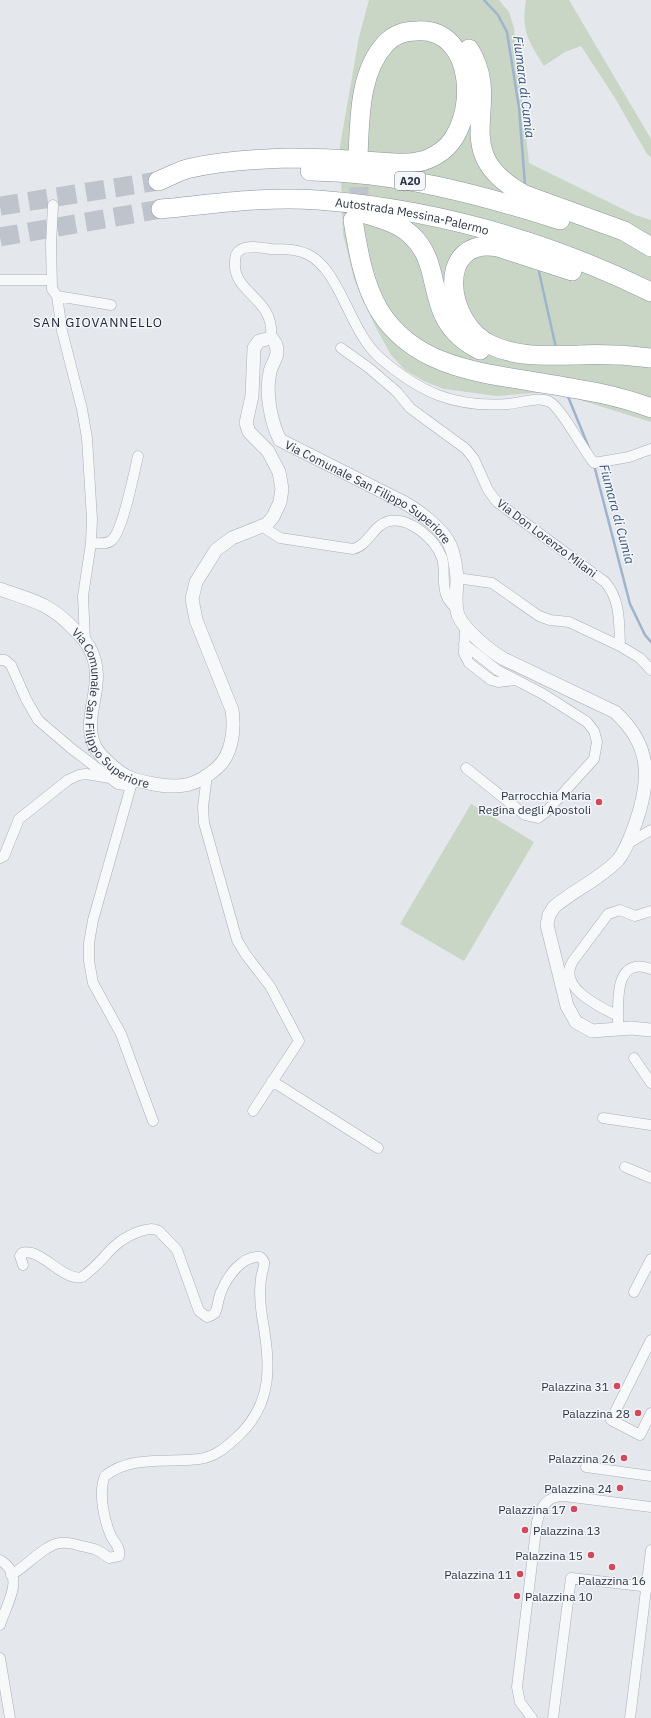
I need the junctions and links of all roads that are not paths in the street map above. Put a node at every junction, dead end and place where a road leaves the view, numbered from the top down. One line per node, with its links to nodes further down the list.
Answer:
1 (317, 200): 3 (highway, Autostrada Messina-Palermo); 8 (highway, Autostrada Messina-Palermo); 15 (highway)
2 (53, 206): 7 (street)
3 (161, 209)
4 (651, 247): 5 (highway, A20)
5 (651, 257)
6 (0, 280): 7 (street)
7 (51, 280): 9 (street)
8 (651, 292)
9 (57, 296): 11 (street); 21 (street)
10 (651, 302): 14 (highway)
11 (111, 305)
12 (270, 338): 18 (street); 20 (street, Via Comunale San Filippo Superiore); 22 (street, Via Comunale San Filippo Superiore)
13 (341, 348): 27 (street, Via Don Lorenzo Milani)
14 (651, 358)
15 (651, 365)
16 (651, 394): 17 (highway)
17 (651, 408)
18 (651, 449)
19 (138, 456): 21 (street)
20 (263, 527): 24 (street); 31 (street, Via Comunale San Filippo Superiore)
21 (91, 543): 26 (street)
22 (456, 578): 24 (street, Via Comunale San Filippo Superiore); 27 (street)
23 (0, 589): 26 (street, Via Comunale San Filippo Superiore)
24 (457, 610): 25 (street, Via Comunale San Filippo Superiore)
25 (465, 627): 30 (street); 35 (street, Via Comunale San Filippo Superiore)
26 (85, 641): 33 (street, Via Comunale San Filippo Superiore)
27 (620, 646): 29 (street)
28 (0, 660): 32 (street)
29 (651, 670)
30 (466, 768)
31 (207, 775): 33 (street, Via Comunale San Filippo Superiore); 42 (street)
32 (110, 778): 33 (street); 36 (street)
33 (133, 784): 46 (street)
34 (651, 830): 35 (street)
35 (628, 844): 39 (street, Via Comunale San Filippo Superiore)
36 (0, 858)
37 (651, 911): 39 (street)
38 (651, 968): 39 (street)
39 (623, 1024): 40 (street, Via Comunale San Filippo Superiore)
40 (651, 1030)
41 (634, 1058): 43 (street)
42 (272, 1081): 44 (street); 48 (street)
43 (651, 1083)
44 (253, 1111)
45 (603, 1118): 47 (street)
46 (153, 1121)
47 (651, 1125)
48 (378, 1148)
49 (625, 1167): 50 (street)
50 (651, 1178)
51 (651, 1259): 53 (street)
52 (23, 1265): 61 (street)
53 (634, 1292)
54 (651, 1340): 55 (street)
55 (651, 1413)
56 (586, 1467): 57 (street)
57 (651, 1476)
58 (651, 1507): 66 (street)
59 (651, 1550): 62 (street)
60 (0, 1560): 61 (street)
61 (11, 1575): 63 (street)
62 (649, 1587): 67 (street); 68 (street)
63 (0, 1625)
64 (0, 1658): 65 (street)
65 (10, 1718)
66 (532, 1718)
67 (553, 1718)
68 (630, 1718)

